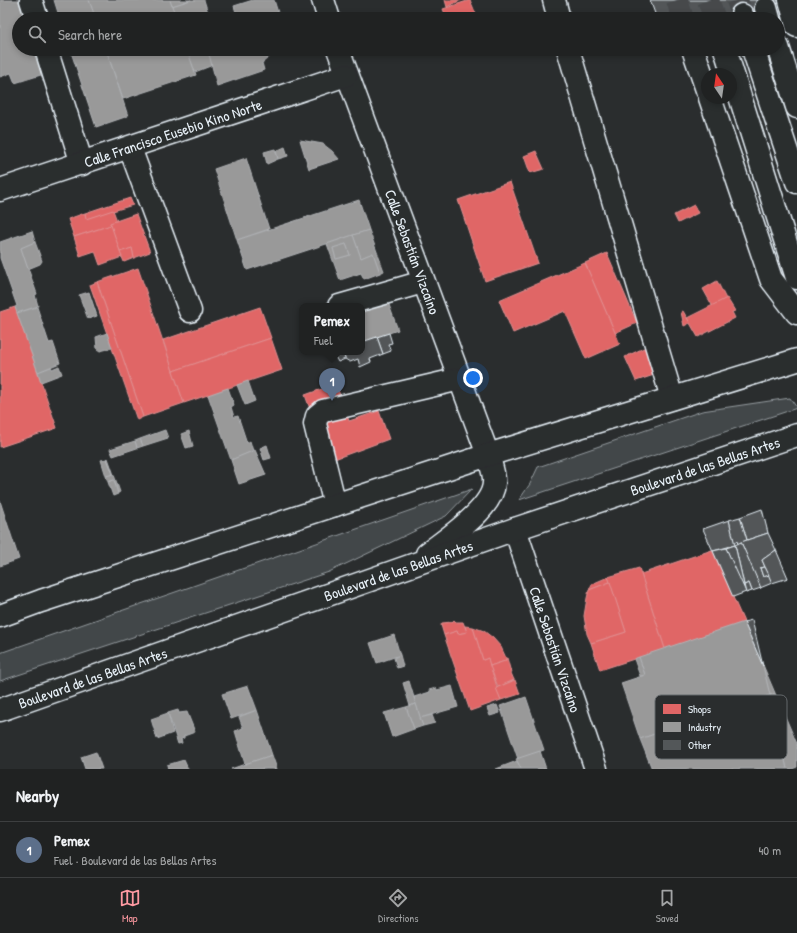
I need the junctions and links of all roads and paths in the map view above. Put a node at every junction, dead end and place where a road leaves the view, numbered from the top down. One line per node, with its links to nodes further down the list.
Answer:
1 (31, 0): 5 (main road)
2 (323, 0): 6 (main road)
3 (554, 0): 7 (main road)
4 (790, 0): 8 (main road)
5 (35, 12)
6 (327, 12)
7 (557, 12)
8 (797, 26)
9 (48, 56): 21 (main road)
10 (340, 56): 17 (main road, Calle Sebastián Vizcaíno)
11 (570, 56): 31 (main road)
12 (695, 56): 16 (main road)
13 (727, 56): 24 (main road)
14 (755, 56): 22 (main road)
15 (781, 56): 19 (main road)
16 (701, 72)
17 (346, 75): 20 (main road, Calle Francisco Eusebio Kino Norte); 25 (main road, Calle Sebastián Vizcaíno)
18 (712, 104): 28 (main road)
19 (797, 107)
20 (130, 148): 21 (main road, Calle Francisco Eusebio Kino Norte); 27 (main road)
21 (82, 164): 23 (main road, Calle Francisco Eusebio Kino Norte)
22 (797, 182)
23 (0, 189)
24 (797, 278)
25 (423, 282): 26 (main road); 30 (main road, Calle Sebastián Vizcaíno)
26 (350, 303)
27 (190, 311)
28 (797, 313)
29 (797, 360): 31 (main road)
30 (460, 379): 33 (main road, Calle Sebastián Vizcaíno); 34 (main road)
31 (672, 398): 33 (main road)
32 (797, 435): 35 (main road, Boulevard de las Bellas Artes)
33 (488, 455): 34 (main road); 36 (main road, Calle Sebastián Vizcaíno)
34 (335, 505): 37 (main road)
35 (516, 529): 36 (main road, Boulevard de las Bellas Artes); 39 (main road, Calle Sebastián Vizcaíno)
36 (412, 566): 38 (main road, Boulevard de las Bellas Artes)
37 (0, 616)
38 (0, 710)
39 (596, 769)

